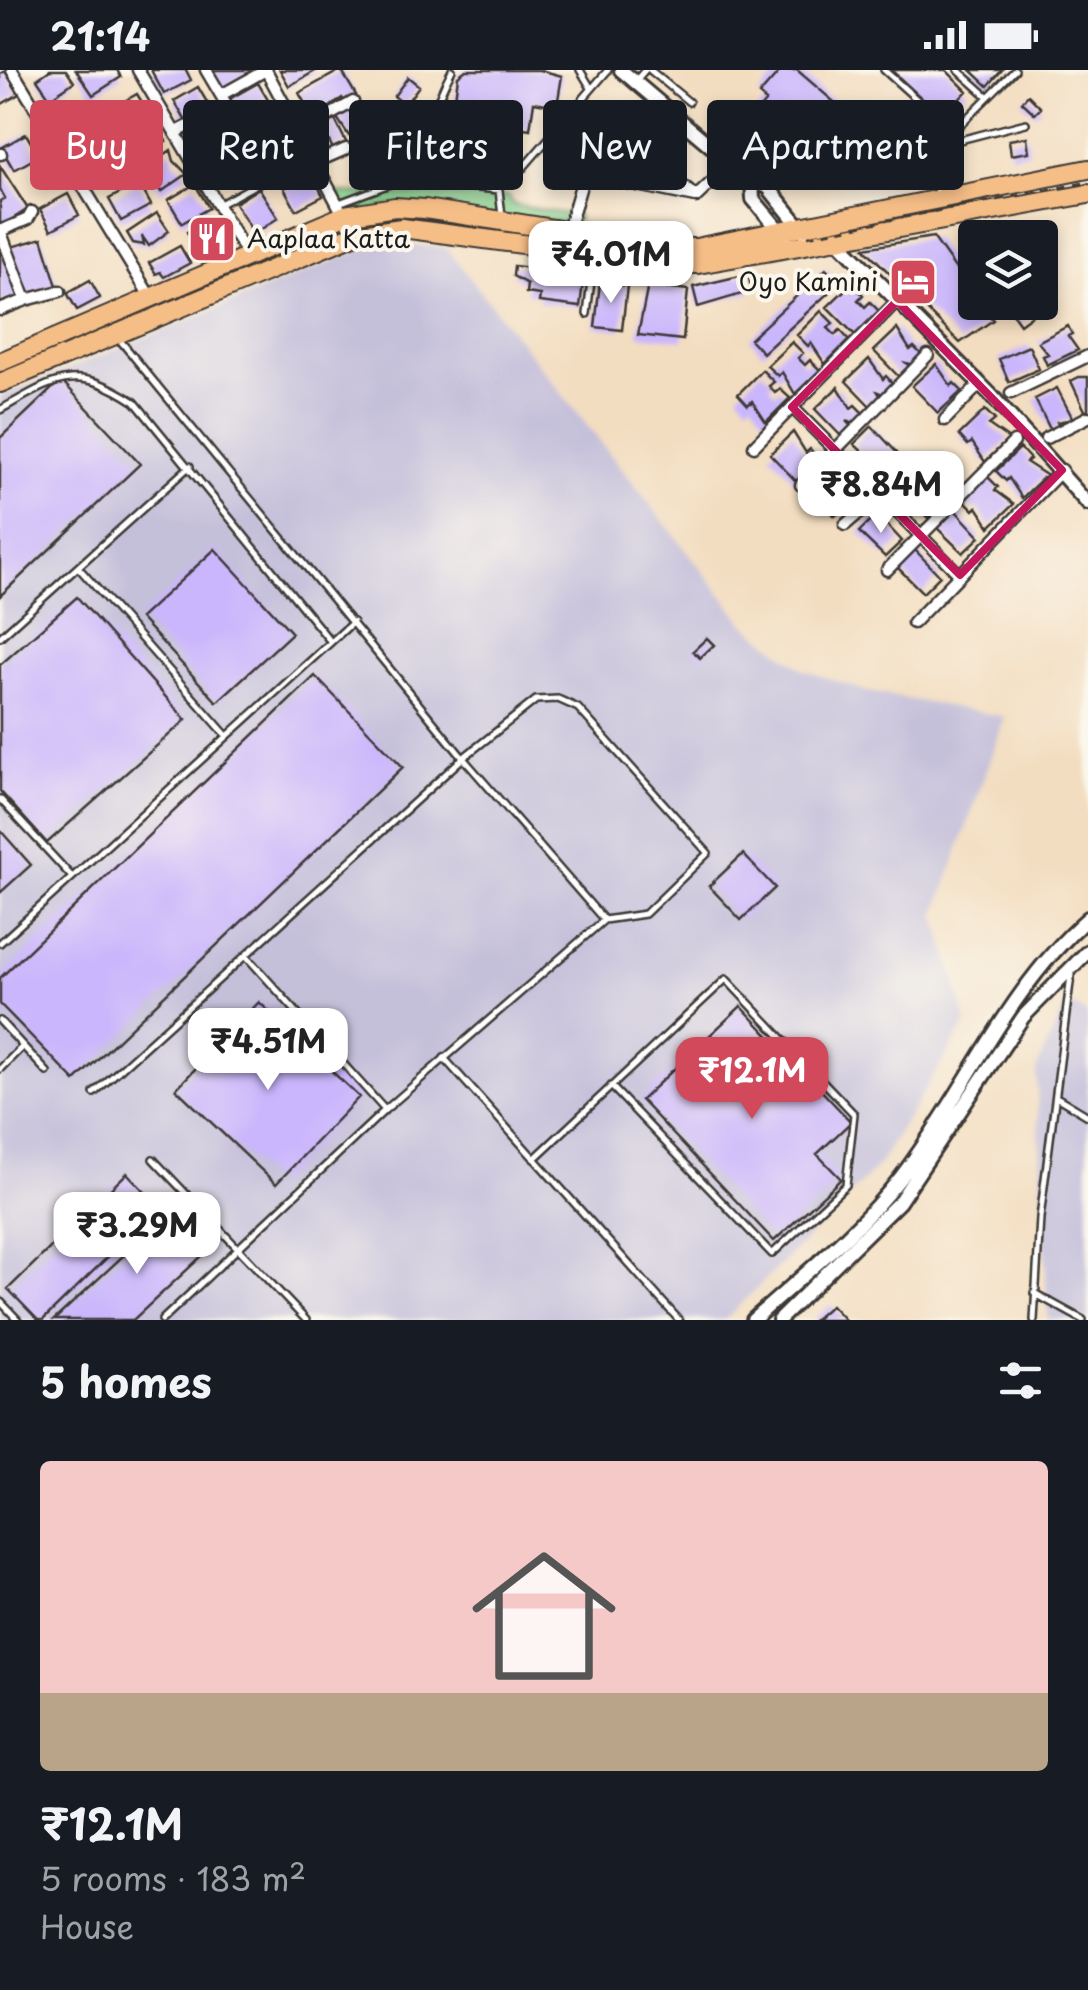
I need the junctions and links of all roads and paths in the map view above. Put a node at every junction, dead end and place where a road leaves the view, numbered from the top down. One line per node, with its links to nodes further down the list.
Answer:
1 (12, 70): 60 (street)
2 (138, 70): 25 (street)
3 (206, 70): 15 (street)
4 (266, 70): 15 (street); 18 (street)
5 (452, 70): 19 (lane)
6 (580, 70): 14 (lane)
7 (608, 70): 14 (lane)
8 (622, 70): 13 (street)
9 (648, 70): 13 (lane); 21 (lane)
10 (884, 70): 20 (lane)
11 (958, 70): 16 (lane)
12 (1016, 70): 16 (lane)
13 (634, 82): 27 (street)
14 (592, 89): 30 (lane)
15 (221, 95): 17 (street)
16 (986, 96): 22 (lane)
17 (224, 100)
18 (282, 100)
19 (440, 100)
20 (917, 100)
21 (689, 102)
22 (964, 120)
23 (1026, 123): 26 (lane)
24 (183, 129): 25 (street)
25 (175, 133): 47 (street)
26 (964, 139)
27 (707, 144)
28 (346, 148): 29 (street)
29 (329, 156)
30 (523, 168)
31 (1088, 170): 46 (main road)
32 (1088, 182): 55 (path, bridge)
33 (329, 186): 48 (street)
34 (707, 187): 45 (street)
35 (241, 190): 47 (lane)
36 (379, 190): 48 (lane)
37 (499, 190): 50 (lane)
38 (580, 190): 51 (street)
39 (661, 190): 45 (street)
40 (687, 190): 45 (street)
41 (752, 190): 52 (street)
42 (771, 190): 55 (street)
43 (937, 190): 46 (lane)
44 (1088, 194): 56 (main road)
45 (696, 197)
46 (934, 199): 55 (main road)
47 (217, 205): 58 (street)
48 (342, 209): 50 (main road); 54 (street); 58 (main road)
49 (32, 212): 53 (street)
50 (502, 220): 51 (main road)
51 (568, 230): 52 (main road)
52 (780, 230): 55 (main road)
53 (0, 231): 61 (street)
54 (354, 235): 57 (main road); 66 (main road)
55 (807, 235): 56 (main road); 57 (main road)
56 (837, 240): 62 (street)
57 (594, 253): 64 (lane)
58 (248, 256): 60 (main road)
59 (60, 291): 61 (street)
60 (151, 298): 65 (main road)
61 (26, 300): 63 (street)
62 (897, 301): 71 (street); 73 (street)
63 (0, 310)
64 (588, 314)
65 (104, 317): 66 (lane); 69 (main road)
66 (116, 336): 70 (main road); 91 (lane)
67 (928, 355): 80 (street)
68 (1088, 356): 72 (street)
69 (0, 362)
70 (0, 383)
71 (980, 384): 76 (street); 82 (street)
72 (1011, 393)
73 (792, 408): 79 (street); 80 (street)
74 (0, 410): 81 (lane)
75 (1088, 417): 77 (street)
76 (945, 420)
77 (1046, 438)
78 (1014, 442): 87 (street)
79 (754, 446)
80 (834, 449): 83 (street); 84 (street)
81 (190, 466): 88 (lane); 94 (lane)
82 (1062, 470): 85 (street); 90 (street)
83 (801, 484)
84 (880, 495): 86 (street); 87 (street)
85 (1088, 504)
86 (845, 525)
87 (920, 535): 89 (street); 90 (street)
88 (78, 567): 93 (lane); 95 (lane)
89 (887, 570)
90 (960, 574): 92 (street)
91 (354, 621): 94 (lane); 96 (lane)
92 (914, 623)
93 (0, 637)
94 (331, 642): 95 (lane)
95 (227, 736): 98 (lane)
96 (463, 758): 100 (lane); 100 (lane); 104 (lane)
97 (0, 799): 98 (lane)
98 (72, 877): 101 (lane)
99 (1088, 918): 102 (street)
100 (604, 920): 108 (lane)
101 (0, 943)
102 (1054, 951): 105 (lane); 125 (street)
103 (1088, 951): 105 (street)
104 (247, 957): 112 (lane); 114 (lane)
105 (1071, 967): 113 (lane); 126 (street)
106 (0, 1021): 107 (lane)
107 (23, 1046): 109 (lane); 110 (lane)
108 (444, 1058): 114 (lane); 117 (lane)
109 (0, 1069)
110 (47, 1072)
111 (611, 1086): 111 (lane); 117 (lane)
112 (94, 1093)
113 (1058, 1098): 115 (lane); 119 (lane)
114 (385, 1110): 118 (lane)
115 (1088, 1116)
116 (152, 1159): 118 (lane)
117 (534, 1159): 124 (lane)
118 (238, 1248): 122 (lane); 123 (lane)
119 (1034, 1293): 127 (lane); 128 (lane)
120 (0, 1301): 121 (lane)
121 (18, 1320)
122 (162, 1320)
123 (306, 1320)
124 (678, 1320)
125 (752, 1320)
126 (779, 1320)
127 (1034, 1320)
128 (1084, 1320)

